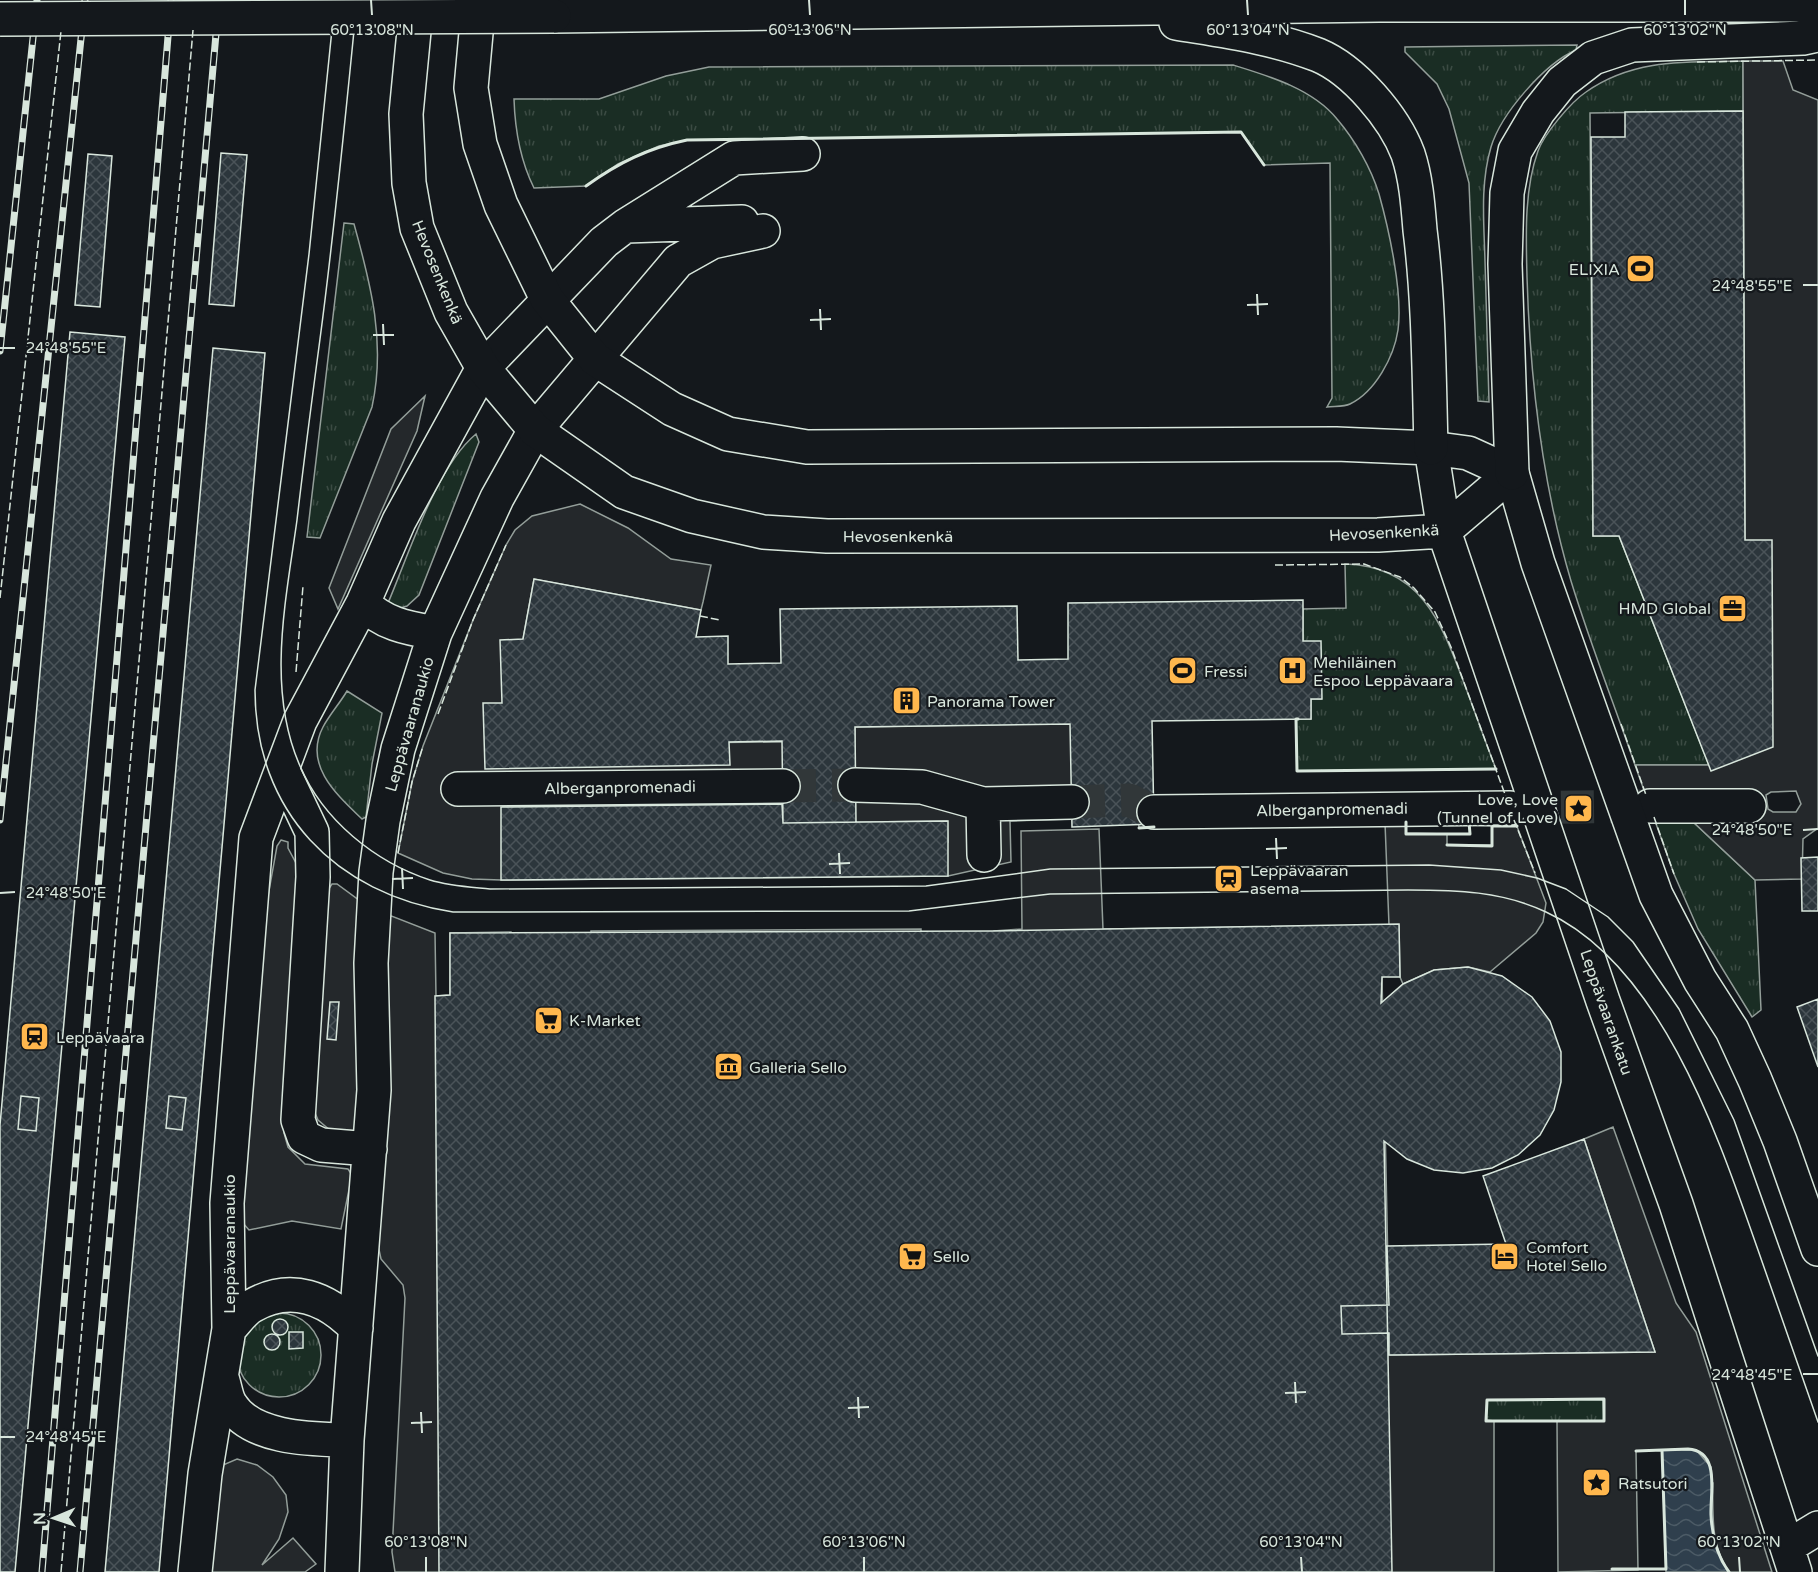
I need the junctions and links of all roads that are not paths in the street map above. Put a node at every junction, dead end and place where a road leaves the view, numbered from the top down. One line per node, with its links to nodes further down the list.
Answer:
1 (417, 0): 11 (main road, Hevosenkenkä)
2 (479, 0): 9 (main road)
3 (1818, 7): 4 (main road)
4 (1091, 9): 5 (main road, bridge); 13 (main road, Leppävaarankatu)
5 (0, 19)
6 (1818, 35): 14 (main road)
7 (803, 154): 8 (main road, Leppävaaranaukio)
8 (625, 226): 9 (main road, Leppävaaranaukio); 10 (main road, Leppävaaranaukio)
9 (547, 299): 10 (main road); 11 (main road, Leppävaaranaukio)
10 (595, 359): 12 (main road, Leppävaaranaukio); 13 (main road)
11 (483, 368): 12 (main road, Hevosenkenkä); 16 (main road, Leppävaaranaukio)
12 (535, 430): 15 (main road, Hevosenkenkä); 17 (main road, Leppävaaranaukio)
13 (1431, 448): 14 (main road); 15 (main road, Leppävaarankatu)
14 (1512, 473): 15 (main road, Hevosenkenkä); 30 (main road)
15 (1444, 531): 36 (main road, Leppävaarankatu)
16 (363, 603): 17 (main road); 18 (main road, Leppävaaranaukio)
17 (435, 633): 29 (main road, Leppävaaranaukio)
18 (282, 769): 29 (main road); 32 (main road, Leppävaaranaukio)
19 (855, 784): 23 (main road)
20 (783, 786): 21 (main road, Alberganpromenadi)
21 (458, 789)
22 (1072, 802): 23 (main road)
23 (983, 804): 28 (main road)
24 (1650, 806): 25 (main road)
25 (1749, 806)
26 (1510, 808): 27 (main road, Alberganpromenadi)
27 (1154, 812)
28 (984, 855)
29 (370, 1149): 31 (main road, Leppävaaranaukio)
30 (1818, 1249)
31 (356, 1328): 32 (main road, Leppävaaranaukio); 34 (main road, Leppävaaranaukio)
32 (230, 1329): 33 (main road, Leppävaaranaukio)
33 (222, 1378): 34 (main road, Leppävaaranaukio); 37 (main road, Leppävaaranaukio)
34 (347, 1440): 38 (main road, Leppävaaranaukio)
35 (1818, 1528): 36 (main road)
36 (1800, 1555)
37 (195, 1572)
38 (342, 1572)

